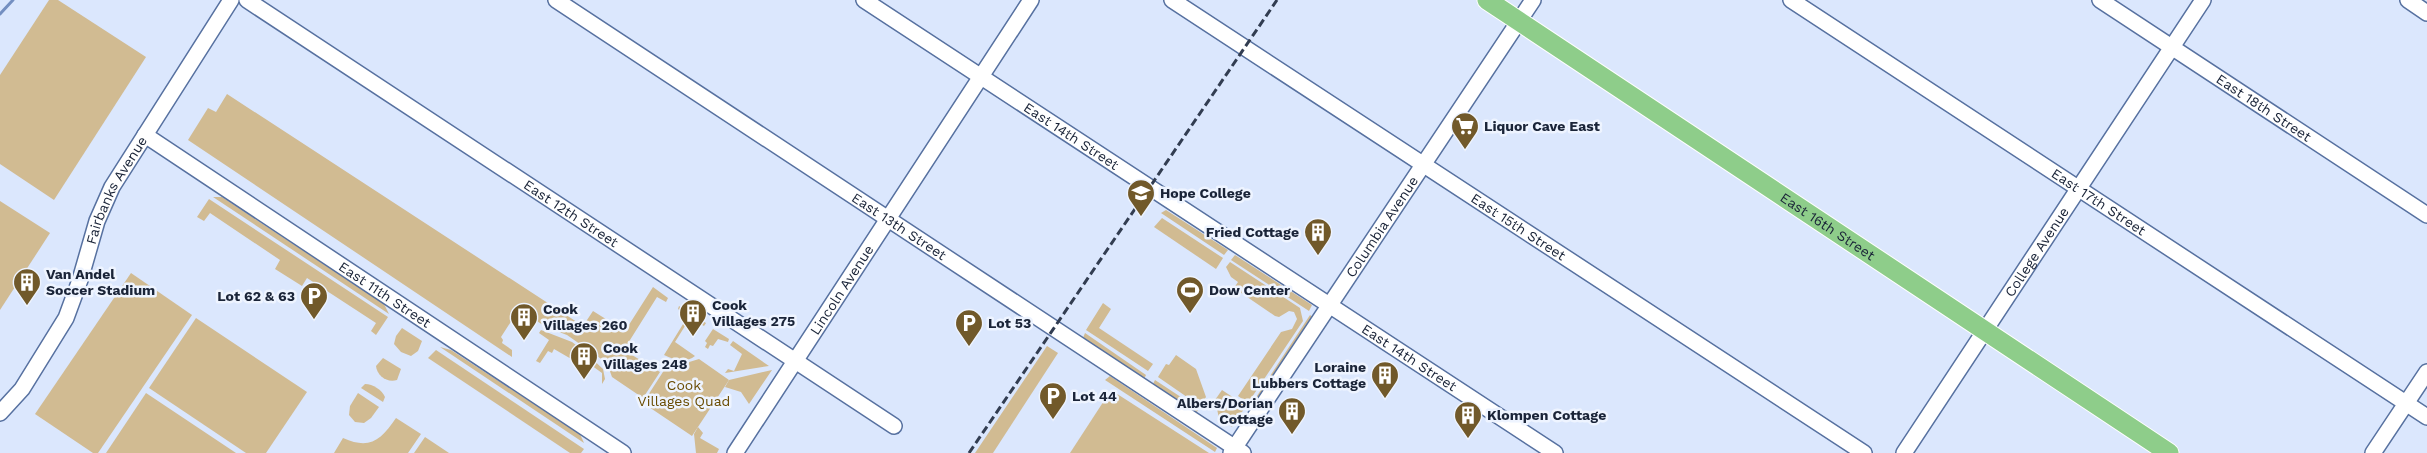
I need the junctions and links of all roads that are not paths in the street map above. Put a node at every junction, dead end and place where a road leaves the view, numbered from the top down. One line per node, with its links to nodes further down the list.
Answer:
1 (231, 0): 17 (street, Fairbanks Avenue)
2 (247, 0): 24 (street, East 12th Street)
3 (556, 0): 21 (street, East 13th Street)
4 (864, 0): 16 (street, East 14th Street)
5 (1031, 0): 16 (street, Lincoln Avenue)
6 (1172, 0): 18 (street, East 15th Street)
7 (1487, 0): 14 (main road, East 16th Street)
8 (1533, 0): 14 (street, Columbia Avenue)
9 (1790, 0): 19 (street, East 17th Street)
10 (2100, 0): 15 (street, East 18th Street)
11 (2203, 0): 15 (street, College Avenue)
12 (2408, 0): 13 (street)
13 (2427, 13)
14 (1519, 21): 18 (street, Columbia Avenue); 23 (main road, East 16th Street)
15 (2171, 47): 19 (street, College Avenue); 20 (street, East 18th Street)
16 (980, 76): 21 (street, Lincoln Avenue); 22 (street, East 14th Street)
17 (145, 135): 27 (street, Fairbanks Avenue); 31 (street, East 11th Street)
18 (1423, 165): 22 (street, Columbia Avenue); 34 (street, East 15th Street)
19 (2077, 189): 23 (street, College Avenue); 26 (street, East 17th Street)
20 (2427, 215)
21 (886, 220): 24 (street, Lincoln Avenue); 30 (street, East 13th Street)
22 (1330, 305): 30 (street, Columbia Avenue); 33 (street, East 14th Street)
23 (1984, 331): 35 (street, College Avenue); 36 (main road, East 16th Street)
24 (795, 360): 29 (street, East 12th Street); 32 (street, Lincoln Avenue)
25 (2427, 372): 26 (street)
26 (2406, 404): 28 (street, East 17th Street); 37 (street)
27 (0, 413)
28 (2427, 417)
29 (894, 426)
30 (1236, 451)
31 (623, 453)
32 (735, 453)
33 (1555, 453)
34 (1864, 453)
35 (1904, 453)
36 (2169, 453)
37 (2373, 453)

